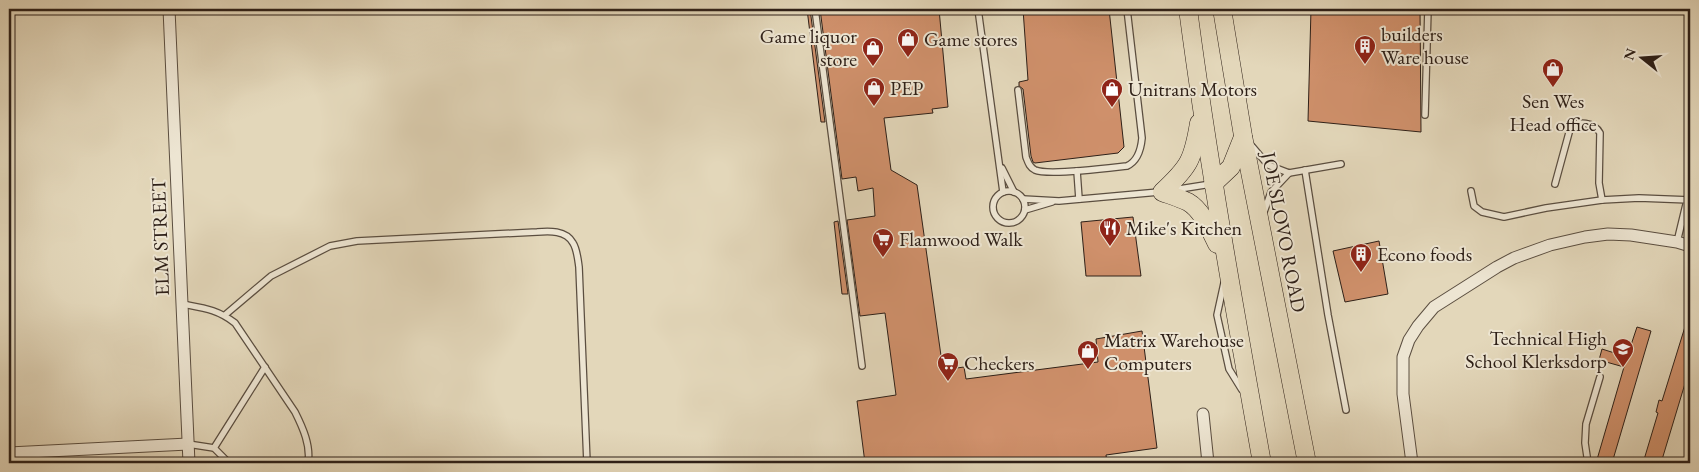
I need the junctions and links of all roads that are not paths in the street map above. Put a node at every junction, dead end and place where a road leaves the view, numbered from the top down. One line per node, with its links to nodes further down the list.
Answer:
1 (169, 9): 34 (street, ELM STREET)
2 (815, 9): 36 (lane)
3 (976, 9): 12 (lane)
4 (1127, 9): 15 (lane)
5 (1188, 9): 9 (highway)
6 (1222, 9): 11 (highway, JOE SLOVO ROAD)
7 (1428, 9): 10 (lane)
8 (1018, 90): 15 (lane)
9 (1201, 109): 17 (highway); 23 (highway)
10 (1425, 115)
11 (1243, 136): 16 (lane); 17 (highway); 30 (highway, JOE SLOVO ROAD)
12 (1000, 163): 21 (lane); 22 (lane)
13 (1341, 164): 14 (lane)
14 (1305, 170): 16 (lane); 39 (lane)
15 (1077, 171): 25 (lane)
16 (1289, 173): 30 (lane)
17 (1213, 184): 23 (lane); 33 (highway)
18 (1555, 184): 27 (lane)
19 (1690, 188): 26 (lane)
20 (1471, 191): 27 (lane)
21 (1003, 192): 22 (lane); 29 (lane)
22 (1014, 192): 24 (lane)
23 (1162, 192): 25 (lane); 33 (highway)
24 (1023, 199): 28 (lane); 29 (lane)
25 (1079, 199): 28 (lane)
26 (1688, 199): 27 (lane); 31 (lane)
27 (1602, 200)
28 (1059, 201): 29 (lane)
29 (1025, 210)
30 (1261, 222): 50 (highway, JOE SLOVO ROAD)
31 (1677, 242): 32 (street); 51 (street)
32 (1690, 246)
33 (1226, 266): 49 (highway)
34 (182, 304): 35 (lane); 41 (street, ELM STREET)
35 (225, 315): 37 (lane); 47 (lane)
36 (862, 366)
37 (265, 367): 42 (lane); 46 (lane)
38 (1600, 376): 52 (lane)
39 (1346, 410)
40 (1203, 414): 48 (street)
41 (188, 444): 42 (lane); 43 (street); 44 (street, ELM STREET)
42 (214, 448): 45 (lane)
43 (9, 453)
44 (189, 463)
45 (229, 463)
46 (308, 463)
47 (587, 463)
48 (1208, 463)
49 (1262, 463)
50 (1307, 463)
51 (1412, 463)
52 (1588, 463)

